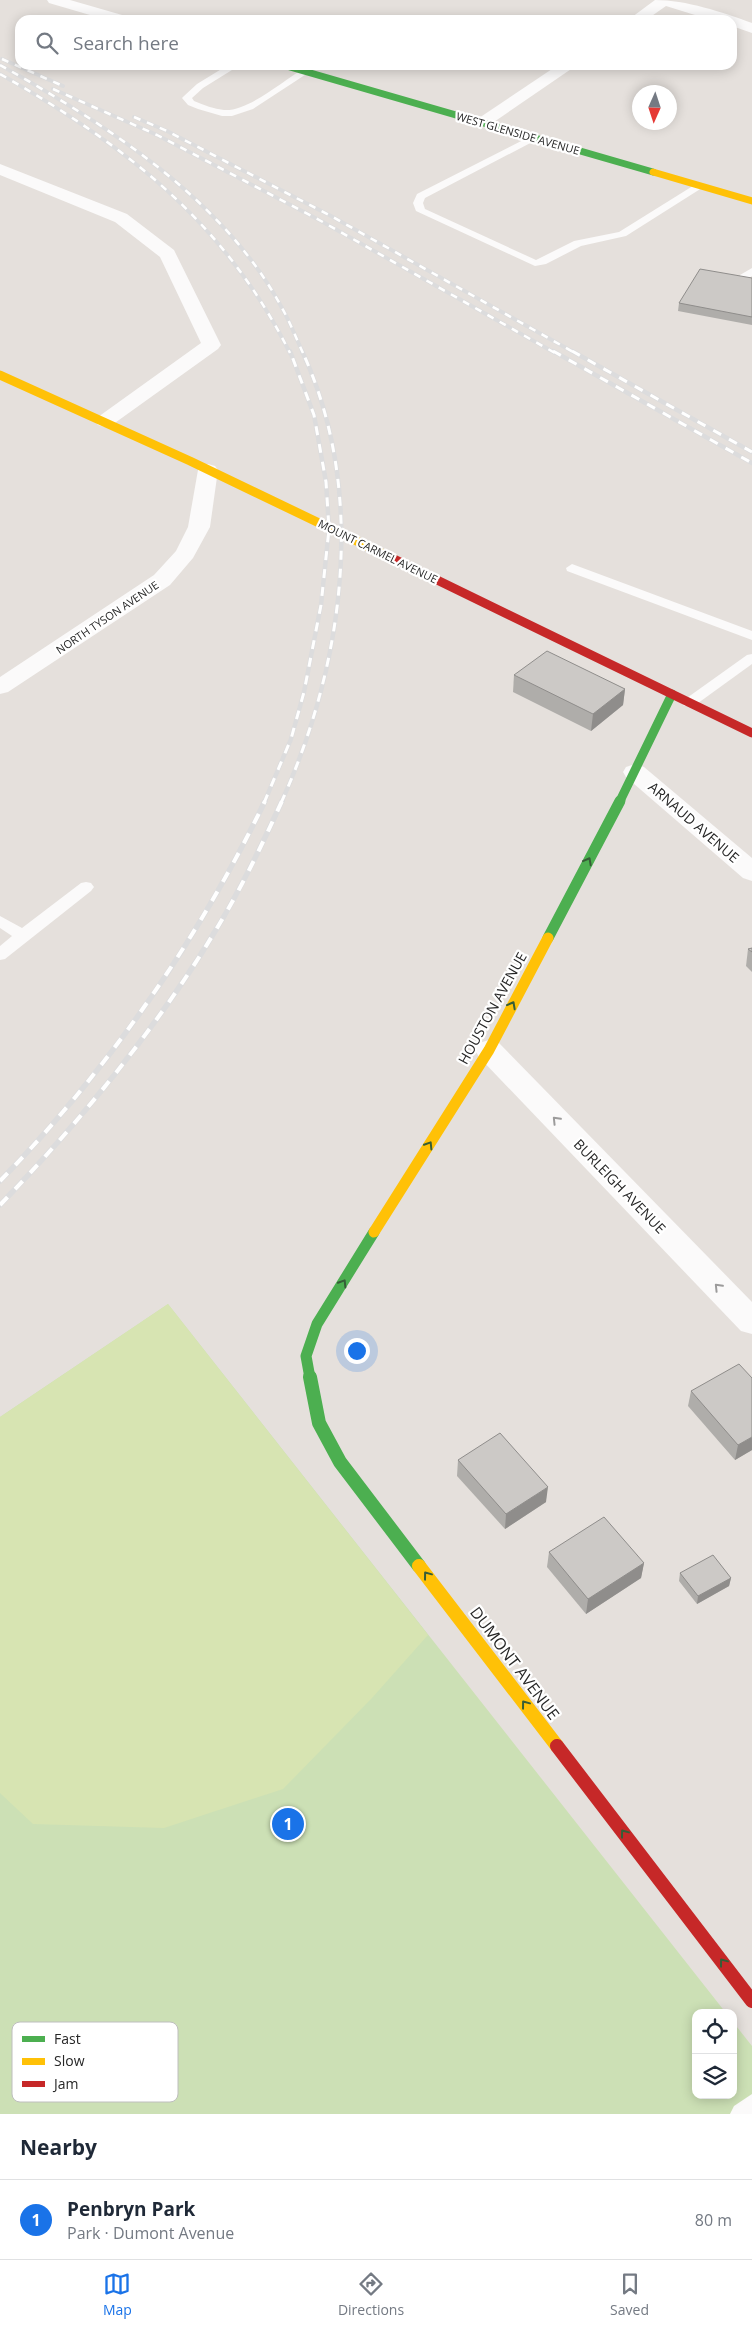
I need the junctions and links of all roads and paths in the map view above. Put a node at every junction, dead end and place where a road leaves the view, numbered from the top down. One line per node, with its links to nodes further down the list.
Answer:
1 (54, 0): 3 (street)
2 (664, 0): 4 (street); 5 (street)
3 (106, 15)
4 (643, 15)
5 (711, 15)
6 (737, 23): 7 (street)
7 (752, 28)
8 (227, 70): 11 (lane)
9 (302, 70): 11 (street, WEST GLENSIDE AVENUE)
10 (562, 70): 12 (street)
11 (306, 71): 12 (street, WEST GLENSIDE AVENUE)
12 (482, 123): 13 (street, WEST GLENSIDE AVENUE)
13 (533, 138): 15 (street, WEST GLENSIDE AVENUE); 15 (lane)
14 (0, 169): 18 (street)
15 (700, 186): 16 (street, WEST GLENSIDE AVENUE)
16 (752, 201)
17 (0, 376): 18 (street, MOUNT CARMEL AVENUE)
18 (105, 421): 19 (street, MOUNT CARMEL AVENUE)
19 (208, 470): 23 (street, NORTH TYSON AVENUE); 24 (street, MOUNT CARMEL AVENUE)
20 (572, 568): 21 (lane)
21 (752, 636)
22 (752, 658): 25 (lane)
23 (0, 687)
24 (672, 694): 25 (street, MOUNT CARMEL AVENUE); 27 (street, HOUSTON AVENUE)
25 (689, 703): 26 (street, MOUNT CARMEL AVENUE)
26 (752, 733)
27 (635, 772): 28 (street, ARNAUD AVENUE); 33 (street, HOUSTON AVENUE, one-way to 27)
28 (752, 872)
29 (86, 887): 31 (lane)
30 (0, 922): 31 (lane)
31 (22, 936): 32 (lane)
32 (0, 955)
33 (489, 1050): 34 (street, BURLEIGH AVENUE, one-way to 33); 35 (street, HOUSTON AVENUE, one-way to 33)
34 (752, 1322)
35 (317, 1324): 36 (street, DUMONT AVENUE, one-way to 35)
36 (752, 2001)
37 (752, 2106): 38 (lane)
38 (742, 2114)

